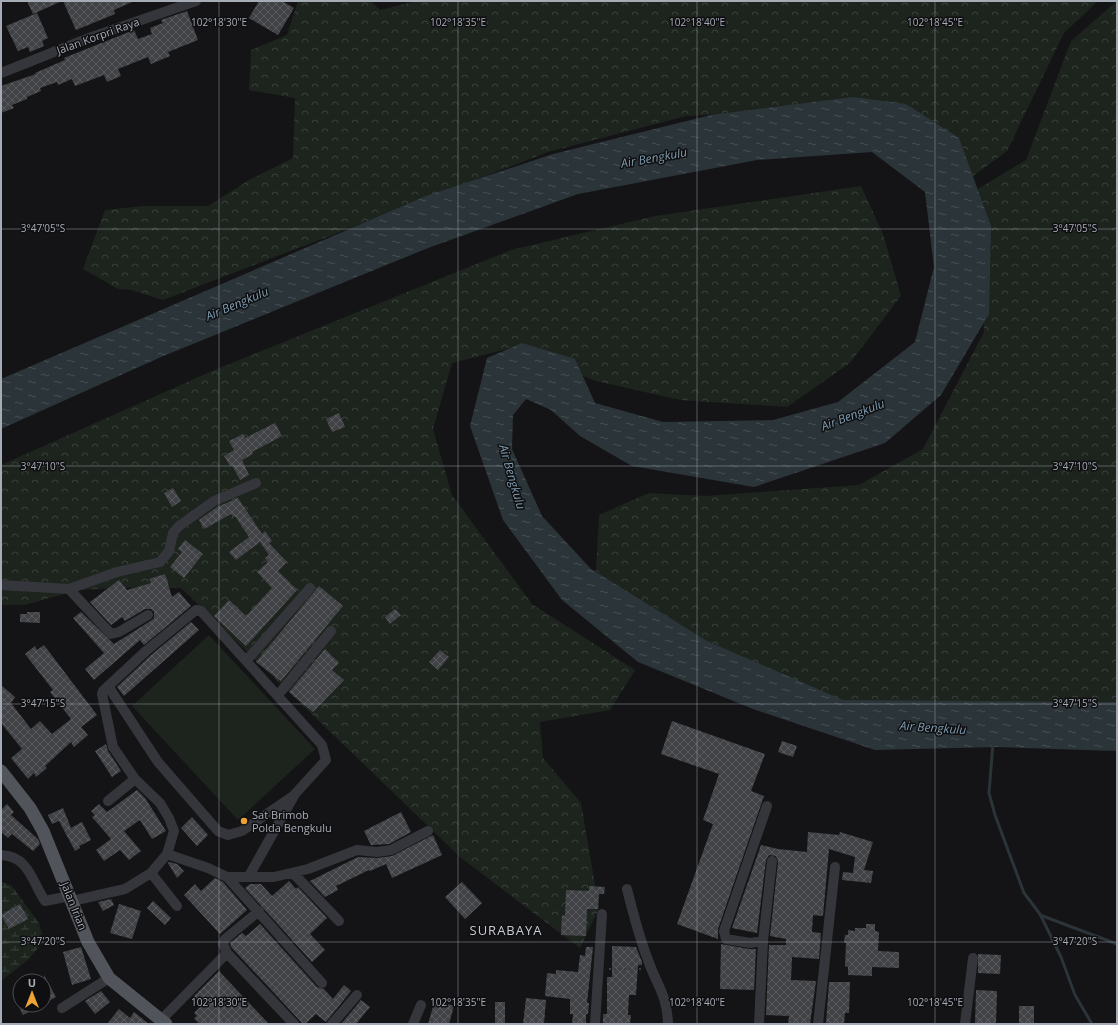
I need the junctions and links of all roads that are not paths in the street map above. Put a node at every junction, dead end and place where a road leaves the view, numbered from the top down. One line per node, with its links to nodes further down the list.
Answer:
1 (193, 2): 2 (street, Jalan Korpri Raya)
2 (1, 73)
3 (256, 483): 6 (street)
4 (1, 585): 6 (street)
5 (310, 588): 9 (street)
6 (69, 589): 7 (street)
7 (148, 615)
8 (331, 631): 11 (street)
9 (247, 660): 10 (street); 11 (street)
10 (108, 686): 13 (street); 14 (street)
11 (278, 695): 14 (street)
12 (1, 771): 27 (main road, Jalan Irian)
13 (135, 778): 15 (street); 18 (street)
14 (295, 794): 24 (street)
15 (108, 801)
16 (767, 806): 32 (street)
17 (428, 831): 23 (street)
18 (167, 854): 22 (street); 25 (street)
19 (1, 855): 27 (street)
20 (772, 861): 32 (street)
21 (835, 867): 47 (street)
22 (151, 873): 27 (street); 28 (street)
23 (292, 873): 24 (street); 31 (street)
24 (249, 876): 25 (street)
25 (227, 877): 29 (street)
26 (626, 889): 45 (street)
27 (62, 899): 35 (main road, Jalan Irian)
28 (177, 906)
29 (259, 911): 33 (street); 36 (street)
30 (602, 914): 44 (street)
31 (339, 921)
32 (763, 941): 46 (street)
33 (227, 953): 40 (street); 41 (street)
34 (973, 958): 48 (street)
35 (109, 978): 39 (street); 40 (main road, Jalan Irian)
36 (322, 983)
37 (357, 994): 42 (street)
38 (421, 1005): 43 (street)
39 (62, 1008)
40 (163, 1022)
41 (294, 1024)
42 (332, 1024)
43 (413, 1024)
44 (595, 1024)
45 (668, 1024)
46 (759, 1024)
47 (818, 1024)
48 (965, 1024)

